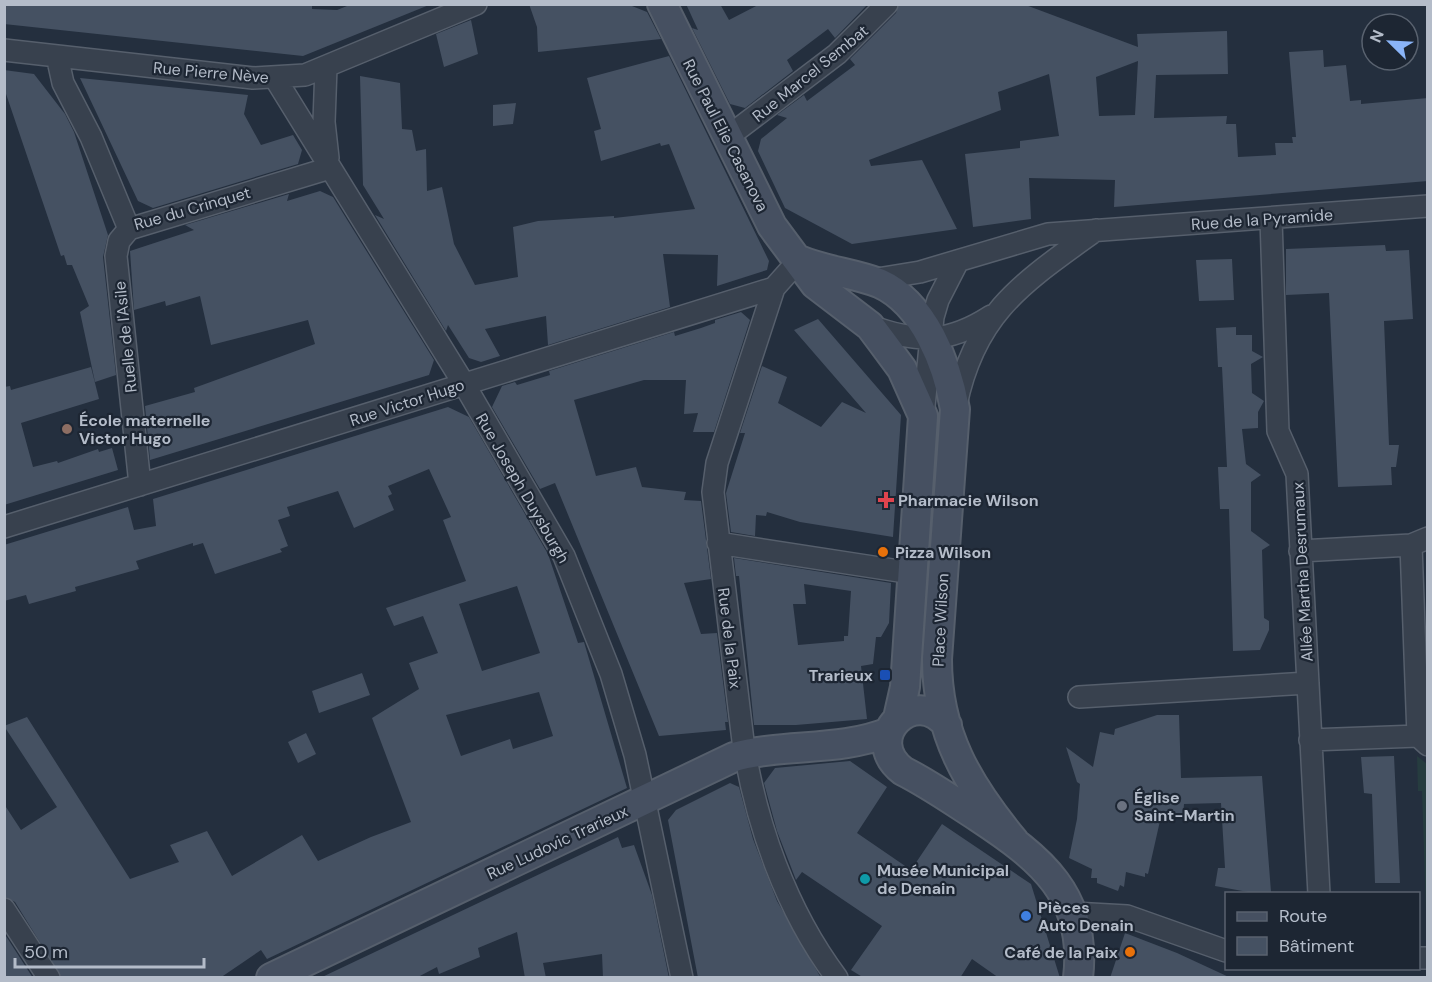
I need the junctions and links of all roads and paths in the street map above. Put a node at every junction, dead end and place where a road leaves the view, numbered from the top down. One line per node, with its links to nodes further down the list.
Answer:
1 (476, 4): 6 (street, Rue Pierre Nève)
2 (662, 4): 8 (street, Rue Paul Elie Casanova)
3 (887, 4): 8 (street, Rue Marcel Sembat)
4 (4, 50): 5 (street, Rue Pierre Nève)
5 (57, 56): 7 (street, Rue Pierre Nève); 12 (street, Rue du Crinquet)
6 (326, 68): 7 (street, Rue Pierre Nève); 9 (street, Rue Joseph Duysburgh)
7 (274, 78): 9 (street, Rue Joseph Duysburgh)
8 (729, 136): 14 (street, Rue Paul Elie Casanova)
9 (330, 168): 12 (street, Rue du Crinquet); 21 (street, Rue Joseph Duysburgh)
10 (1428, 206): 11 (street, Rue de la Pyramide)
11 (1271, 219): 13 (street, Rue de la Pyramide); 28 (street, Allée Martha Desrumaux)
12 (129, 229): 24 (street, Ruelle de l'Asile)
13 (1096, 230): 15 (street, Rue de la Pyramide); 18 (street)
14 (799, 260): 16 (street, Place Wilson); 17 (street); 19 (street, Place Wilson)
15 (958, 261): 16 (street, Rue de la Pyramide); 20 (street, Place Wilson)
16 (871, 280): 20 (street, Place Wilson)
17 (774, 288): 21 (street, Rue Victor Hugo); 27 (street, Rue de la Paix)
18 (993, 314): 20 (street); 22 (street)
19 (870, 326): 20 (street); 23 (street, Place Wilson)
20 (930, 339): 22 (street, Place Wilson); 23 (street, Place Wilson)
21 (464, 384): 24 (street, Rue Victor Hugo); 37 (street, Rue Joseph Duysburgh)
22 (955, 409): 32 (street, Place Wilson)
23 (923, 416): 29 (street, Place Wilson)
24 (140, 485): 25 (street, Rue Victor Hugo)
25 (4, 527)
26 (1419, 542): 28 (street); 34 (street)
27 (718, 543): 29 (street); 36 (street, Rue de la Paix)
28 (1300, 551): 30 (street, Allée Martha Desrumaux)
29 (912, 573): 35 (street, Place Wilson)
30 (1308, 683): 31 (street); 33 (street, Allée Martha Desrumaux)
31 (1079, 697)
32 (950, 734): 35 (street); 35 (street); 38 (street, Place Wilson)
33 (1311, 740): 34 (street); 39 (street, Allée Martha Desrumaux)
34 (1423, 740)
35 (898, 746): 36 (street, Rue Ludovic Trarieux); 38 (street)
36 (745, 754): 37 (street, Rue Ludovic Trarieux); 46 (street, Rue de la Paix)
37 (647, 801): 44 (street, Rue Ludovic Trarieux); 45 (street, Rue Joseph Duysburgh)
38 (1014, 841): 41 (street)
39 (1319, 892)
40 (4, 909): 43 (street)
41 (1073, 913): 42 (street); 47 (street)
42 (1225, 950)
43 (49, 978)
44 (271, 978)
45 (682, 978)
46 (837, 978)
47 (1078, 978)

